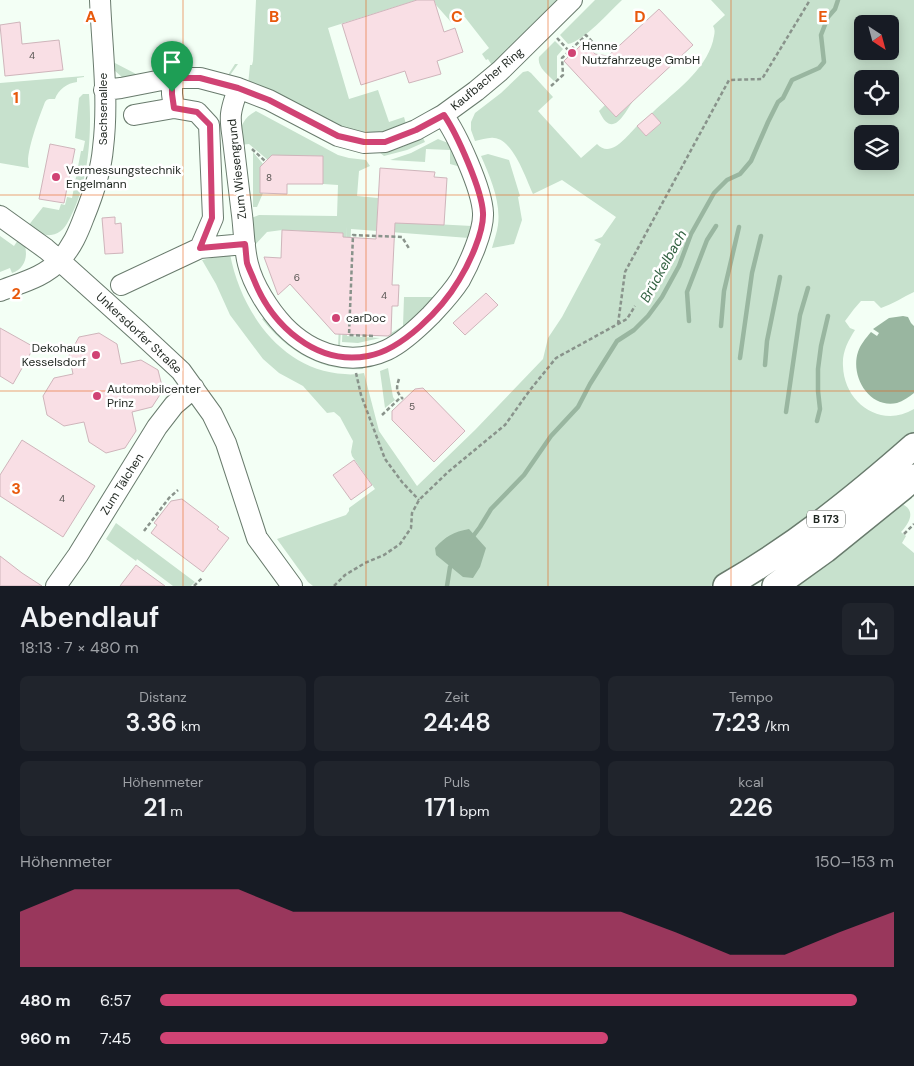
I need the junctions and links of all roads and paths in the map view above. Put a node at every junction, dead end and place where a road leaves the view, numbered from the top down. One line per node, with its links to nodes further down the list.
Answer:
1 (100, 0): 10 (street, Sachsenallee)
2 (572, 0): 13 (street, Kaufbacher Ring)
3 (810, 0): 22 (path)
4 (559, 40): 6 (path)
5 (598, 48): 6 (path)
6 (569, 51): 8 (path)
7 (172, 78): 9 (street, Kaufbacher Ring); 10 (street, Kaufbacher Ring); 11 (street)
8 (552, 86)
9 (238, 88): 13 (street, Kaufbacher Ring); 15 (street, Zum Wiesengrund)
10 (104, 90): 18 (street, Sachsenallee)
11 (174, 108): 12 (street); 16 (street)
12 (134, 115)
13 (444, 115): 15 (street, Zum Wiesengrund)
14 (0, 216): 18 (street, Unkersdorfer Straße)
15 (245, 244): 16 (street)
16 (200, 248): 19 (street)
17 (410, 250): 23 (path)
18 (60, 261): 20 (street, Sachsenallee); 26 (street, Unkersdorfer Straße)
19 (121, 285)
20 (0, 291)
21 (635, 306): 22 (path)
22 (618, 324): 31 (path)
23 (374, 336)
24 (356, 371): 31 (path)
25 (399, 378): 27 (path)
26 (194, 388): 36 (street, Zum Tälchen); 38 (street, Unkersdorfer Straße)
27 (382, 414)
28 (914, 446): 40 (main road, B 173)
29 (914, 477): 41 (main road, B 173)
30 (178, 490): 33 (path)
31 (419, 500): 39 (path)
32 (914, 524): 34 (path)
33 (144, 532)
34 (904, 534)
35 (202, 578): 37 (path)
36 (56, 586)
37 (194, 586)
38 (292, 586)
39 (334, 586)
40 (726, 586)
41 (775, 586)

